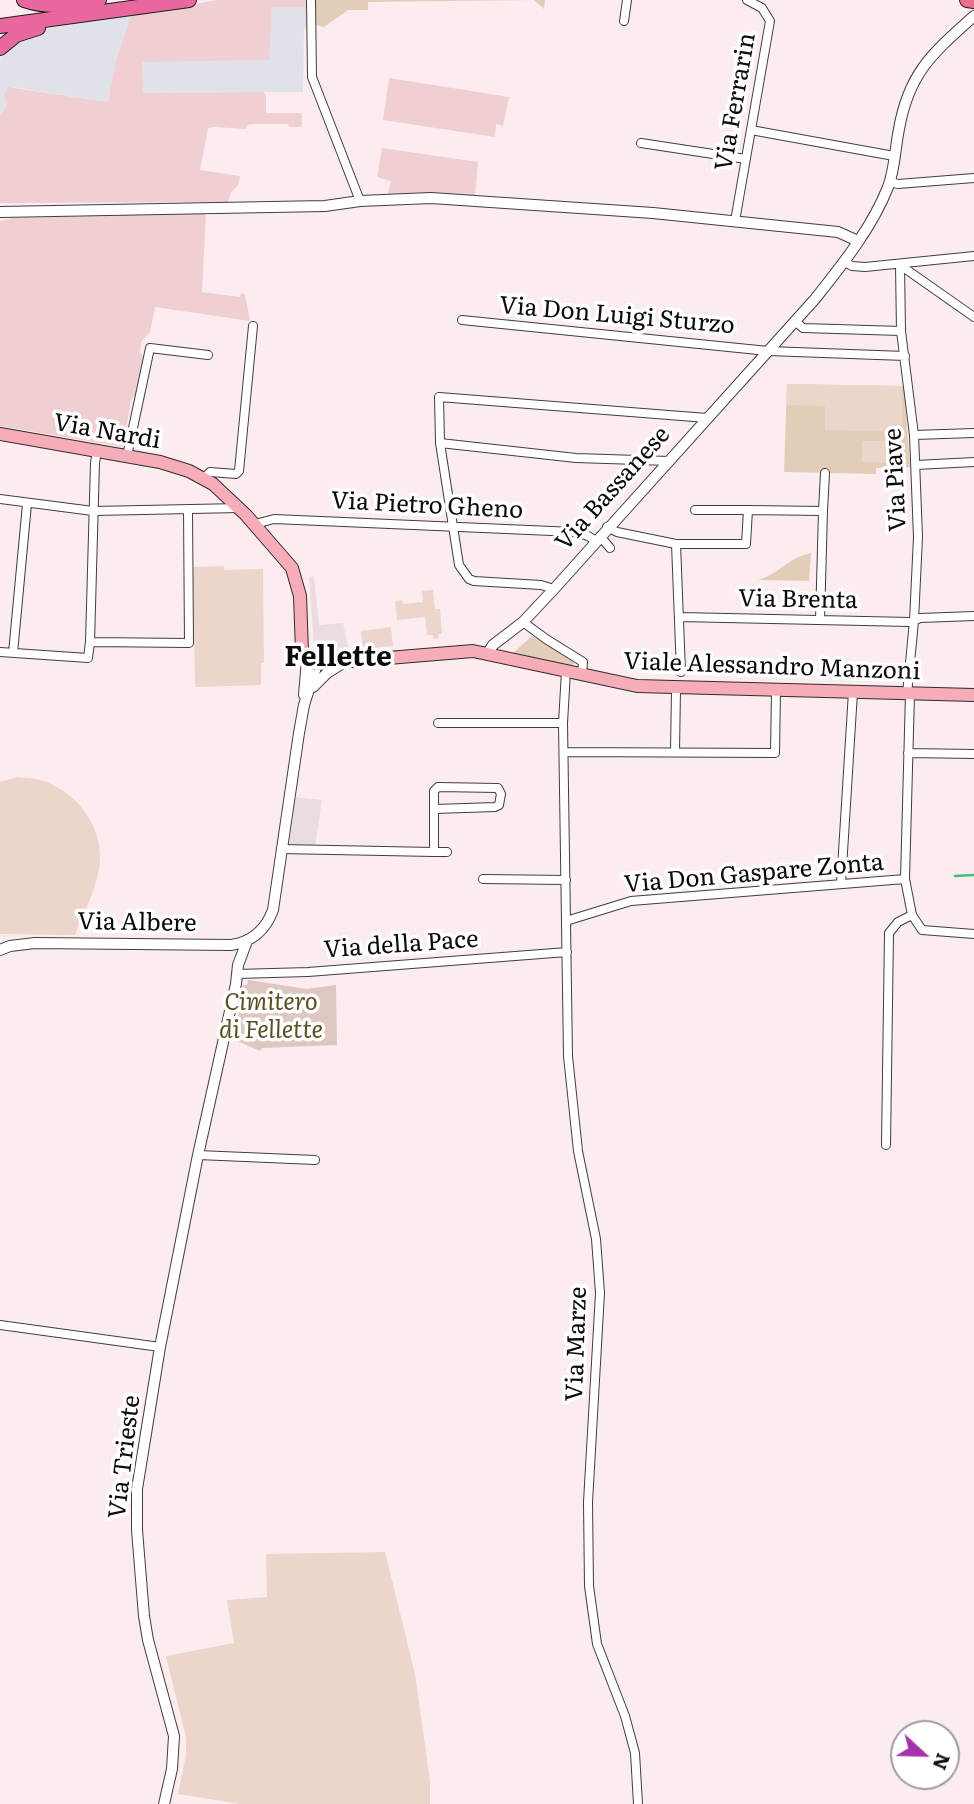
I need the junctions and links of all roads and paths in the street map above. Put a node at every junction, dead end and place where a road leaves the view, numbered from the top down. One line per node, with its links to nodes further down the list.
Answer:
1 (24, 0): 2 (highway)
2 (99, 0)
3 (127, 0): 12 (highway)
4 (189, 0): 10 (highway)
5 (311, 0): 23 (street)
6 (627, 0): 13 (street)
7 (747, 0): 17 (street, Via Ferrarin)
8 (965, 0): 9 (main road); 14 (street)
9 (974, 1)
10 (170, 2): 15 (highway); 16 (highway)
11 (974, 16): 14 (street, Via Bassanese)
12 (0, 17)
13 (624, 21)
14 (962, 25): 19 (street, Via Bassanese)
15 (0, 26)
16 (0, 48)
17 (751, 130): 19 (street); 20 (street, Via Ferrarin)
18 (641, 143): 20 (street)
19 (894, 156): 22 (street, Via Bassanese)
20 (746, 159): 25 (street, Via Ferrarin)
21 (974, 177): 22 (street)
22 (890, 181): 26 (street, Via Bassanese)
23 (360, 201): 24 (street); 25 (street)
24 (0, 213)
25 (735, 221): 26 (street)
26 (858, 241): 28 (street, Via Bassanese)
27 (974, 256): 29 (street)
28 (845, 262): 29 (street); 32 (street, Via Bassanese)
29 (900, 265): 30 (street); 34 (street, Via Piave)
30 (974, 317)
31 (462, 320): 35 (street, Via Don Luigi Sturzo)
32 (795, 321): 34 (street); 35 (street, Via Bassanese)
33 (253, 326): 49 (street)
34 (901, 331): 37 (street, Via Piave)
35 (768, 351): 37 (street); 38 (street, Via Bassanese)
36 (208, 355): 44 (street)
37 (905, 356): 41 (street, Via Piave)
38 (707, 418): 42 (street); 45 (street, Via Bassanese)
39 (974, 433): 41 (street)
40 (0, 434): 43 (main road, Via Nardi)
41 (914, 435): 47 (street, Via Piave)
42 (440, 443): 45 (street); 59 (street)
43 (97, 451): 44 (main road, Via Nardi); 57 (street)
44 (127, 456): 49 (main road, Via Nardi)
45 (668, 461): 60 (street, Via Bassanese)
46 (974, 462): 47 (street)
47 (916, 465): 67 (street, Via Piave)
48 (825, 473): 56 (street)
49 (204, 478): 52 (main road, Via Nardi)
50 (0, 499): 51 (street)
51 (27, 504): 57 (street); 71 (street)
52 (240, 508): 53 (street); 58 (main road, Via Nardi)
53 (188, 509): 57 (street); 69 (street)
54 (695, 510): 55 (street)
55 (748, 510): 56 (street); 61 (street, Via Pietro Gheno)
56 (823, 511): 66 (street)
57 (93, 512): 69 (street)
58 (255, 524): 59 (street, Via Pietro Gheno); 73 (main road, Via Nardi)
59 (453, 527): 60 (street, Via Pietro Gheno); 63 (street)
60 (601, 535): 61 (street, Via Pietro Gheno); 62 (street); 63 (street, Via Bassanese)
61 (677, 544): 65 (street)
62 (610, 548)
63 (554, 589): 68 (street, Via Bassanese)
64 (974, 616): 67 (street, Via Brenta)
65 (680, 617): 66 (street, Via Brenta); 76 (street)
66 (820, 620): 67 (street, Via Brenta)
67 (914, 621): 82 (street, Via Piave)
68 (523, 622): 72 (street, Via Bassanese); 77 (street)
69 (90, 642): 71 (street)
70 (0, 652): 71 (street)
71 (13, 653)
72 (488, 653): 74 (main road, Viale Alessandro Manzoni); 75 (main road, Viale Alessandro Manzoni)
73 (312, 662): 74 (main road, Viale Alessandro Manzoni); 80 (street); 84 (street)
74 (343, 663): 80 (street)
75 (566, 671): 77 (main road, Viale Alessandro Manzoni); 86 (street, Via Marze)
76 (681, 672)
77 (582, 675): 78 (main road, Viale Alessandro Manzoni)
78 (676, 689): 79 (main road, Viale Alessandro Manzoni); 88 (street)
79 (776, 691): 81 (main road, Viale Alessandro Manzoni); 88 (street)
80 (309, 692): 84 (street)
81 (853, 692): 82 (main road, Viale Alessandro Manzoni); 98 (street)
82 (909, 694): 83 (main road, Viale Alessandro Manzoni); 89 (street, Via Piave)
83 (974, 695)
84 (304, 705): 92 (street)
85 (438, 723): 86 (street)
86 (563, 723): 87 (street, Via Marze)
87 (564, 752): 88 (street); 97 (street, Via Marze)
88 (675, 752)
89 (908, 753): 90 (street); 96 (street, Via Piave)
90 (974, 754)
91 (435, 809): 91 (street); 93 (street)
92 (281, 849): 93 (street); 102 (street, Via Albere)
93 (433, 852): 94 (street)
94 (447, 852)
95 (482, 879): 97 (street)
96 (905, 879): 98 (street, Via Don Gaspare Zonta); 99 (street, Via Piave)
97 (566, 880): 100 (street, Via Marze)
98 (841, 884): 100 (street, Via Don Gaspare Zonta)
99 (912, 915): 101 (street); 107 (street)
100 (566, 921): 105 (street, Via Marze)
101 (974, 934)
102 (247, 941): 103 (street, Via Albere); 106 (street, Via Trieste)
103 (231, 945): 104 (street, Via Albere); 106 (street)
104 (5, 948)
105 (567, 952): 106 (street, Via della Pace); 113 (street, Via Marze)
106 (237, 969): 108 (street, Via Trieste)
107 (886, 1145)
108 (198, 1156): 109 (street); 111 (street, Via Trieste)
109 (315, 1160)
110 (0, 1325): 111 (street)
111 (160, 1347): 112 (street, Via Trieste)
112 (164, 1804)
113 (638, 1804)

